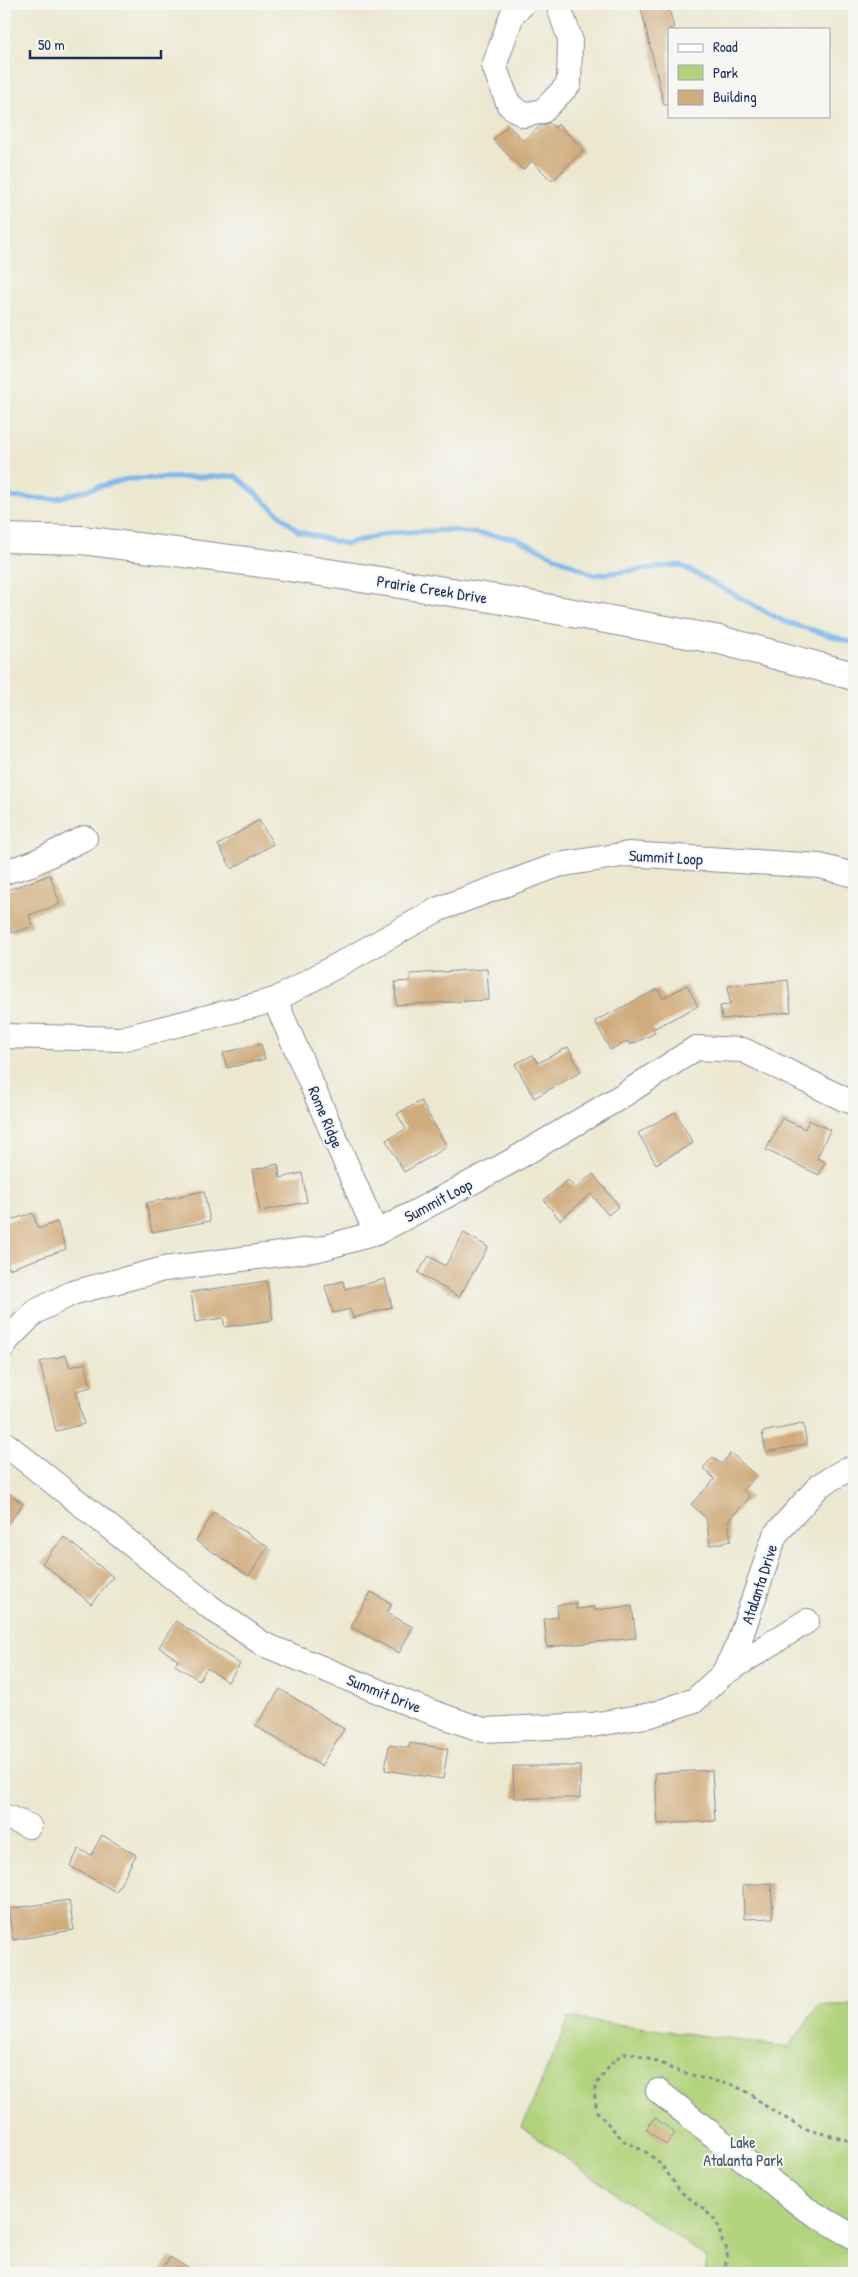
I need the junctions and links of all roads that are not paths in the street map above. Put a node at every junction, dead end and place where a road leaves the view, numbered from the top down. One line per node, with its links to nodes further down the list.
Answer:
1 (524, 4): 2 (street)
2 (558, 4)
3 (4, 538): 4 (main road, Prairie Creek Drive)
4 (854, 676)
5 (85, 838): 6 (street)
6 (4, 872)
7 (854, 875): 8 (street, Summit Loop)
8 (275, 1000): 9 (street, Summit Loop); 11 (street, Rome Ridge)
9 (4, 1036)
10 (854, 1102): 11 (street, Summit Loop)
11 (376, 1233): 12 (street, Summit Loop)
12 (4, 1346)
13 (4, 1443): 16 (street, Summit Drive)
14 (854, 1468): 16 (street, Atalanta Drive)
15 (807, 1621): 16 (street, Summit Drive)
16 (723, 1674)
17 (4, 1816): 18 (street)
18 (29, 1826)
19 (658, 2091): 20 (street)
20 (854, 2237)

